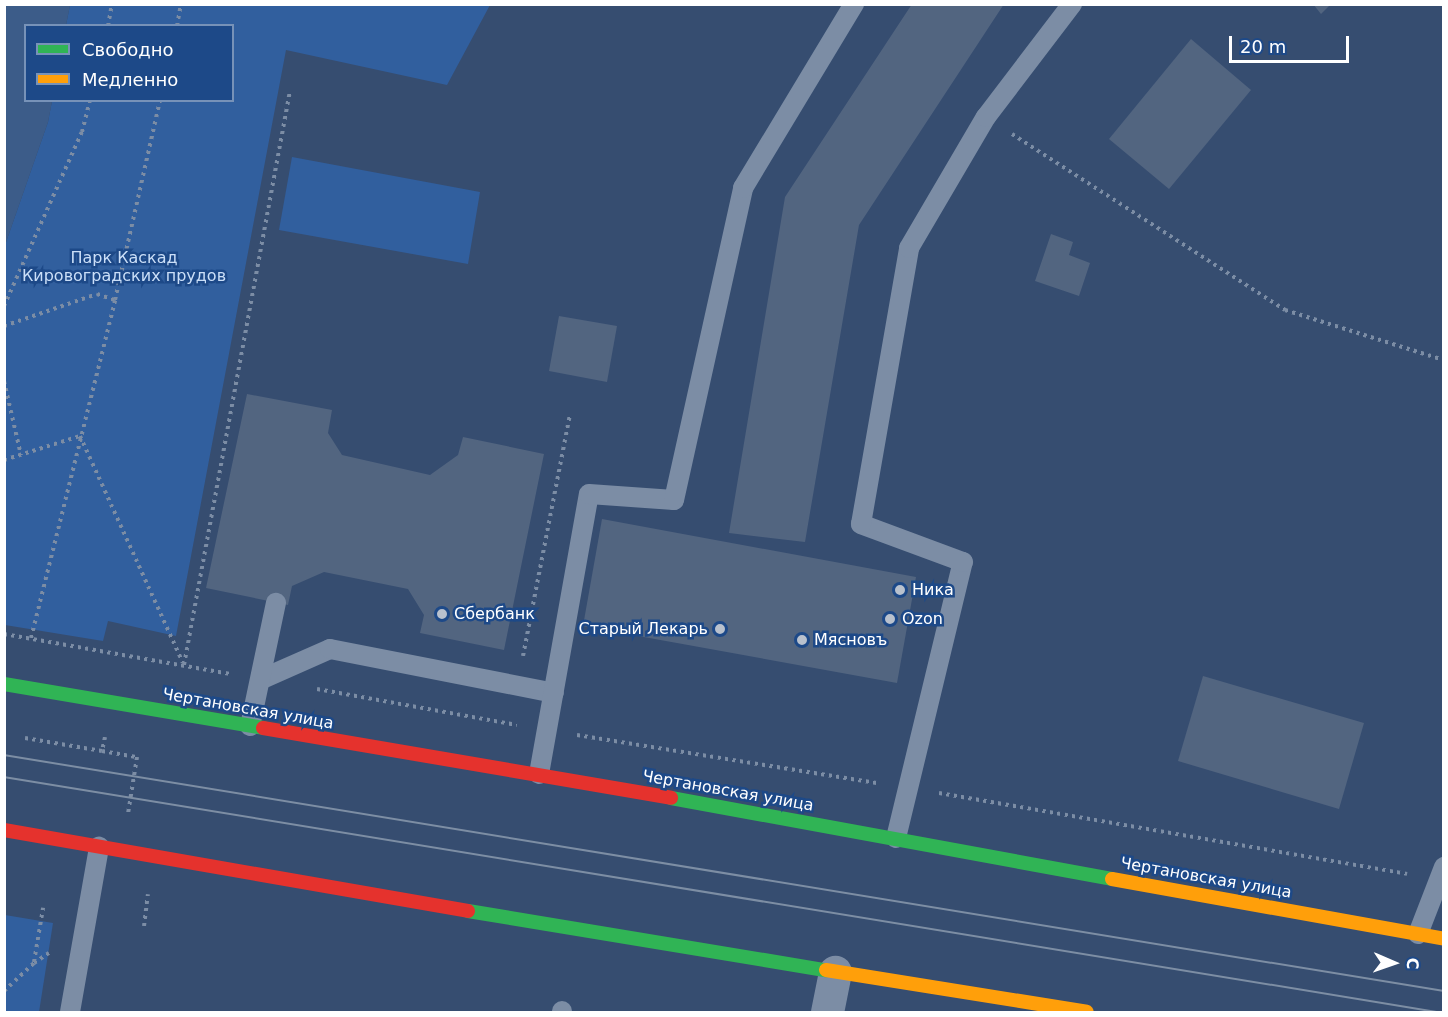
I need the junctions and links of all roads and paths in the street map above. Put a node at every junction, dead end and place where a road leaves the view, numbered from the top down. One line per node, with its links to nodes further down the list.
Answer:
1 (112, 4): 5 (path)
2 (181, 4): 6 (path)
3 (854, 4): 28 (lane)
4 (1072, 4): 10 (lane)
5 (108, 24)
6 (177, 24)
7 (290, 91): 24 (path)
8 (90, 102): 12 (path)
9 (160, 102): 11 (path)
10 (986, 117): 14 (path); 35 (lane)
11 (115, 300): 13 (path); 17 (path)
12 (4, 306)
13 (4, 327)
14 (1443, 360)
15 (4, 381): 18 (path)
16 (570, 415): 27 (path)
17 (80, 435): 18 (path); 22 (path); 24 (path)
18 (21, 455): 19 (path)
19 (4, 460)
20 (276, 603): 25 (lane)
21 (4, 633): 22 (path)
22 (31, 638): 23 (path)
23 (120, 654): 24 (path); 29 (path)
24 (184, 665): 25 (path)
25 (262, 679): 27 (lane); 30 (lane); 31 (path)
26 (4, 684): 29 (main road, Чертановская улица)
27 (517, 686): 28 (lane)
28 (554, 693): 31 (lane)
29 (111, 703): 30 (main road, Чертановская улица); 33 (path)
30 (250, 726): 34 (main road, Чертановская улица)
31 (547, 730): 34 (lane); 35 (path)
32 (26, 738): 33 (path)
33 (102, 751): 36 (path)
34 (539, 774): 38 (main road, Чертановская улица)
35 (909, 788): 38 (lane); 41 (path)
36 (138, 818)
37 (4, 830): 39 (main road)
38 (896, 838): 44 (main road, Чертановская улица)
39 (99, 847): 40 (main road); 48 (lane)
40 (153, 856): 43 (path); 46 (main road)
41 (1441, 873): 44 (lane)
42 (43, 908): 47 (path)
43 (144, 926)
44 (1418, 934): 45 (main road, Чертановская улица)
45 (1443, 939)
46 (835, 972): 49 (street); 50 (main road)
47 (4, 991)
48 (70, 1012)
49 (827, 1012)
50 (1087, 1012)

